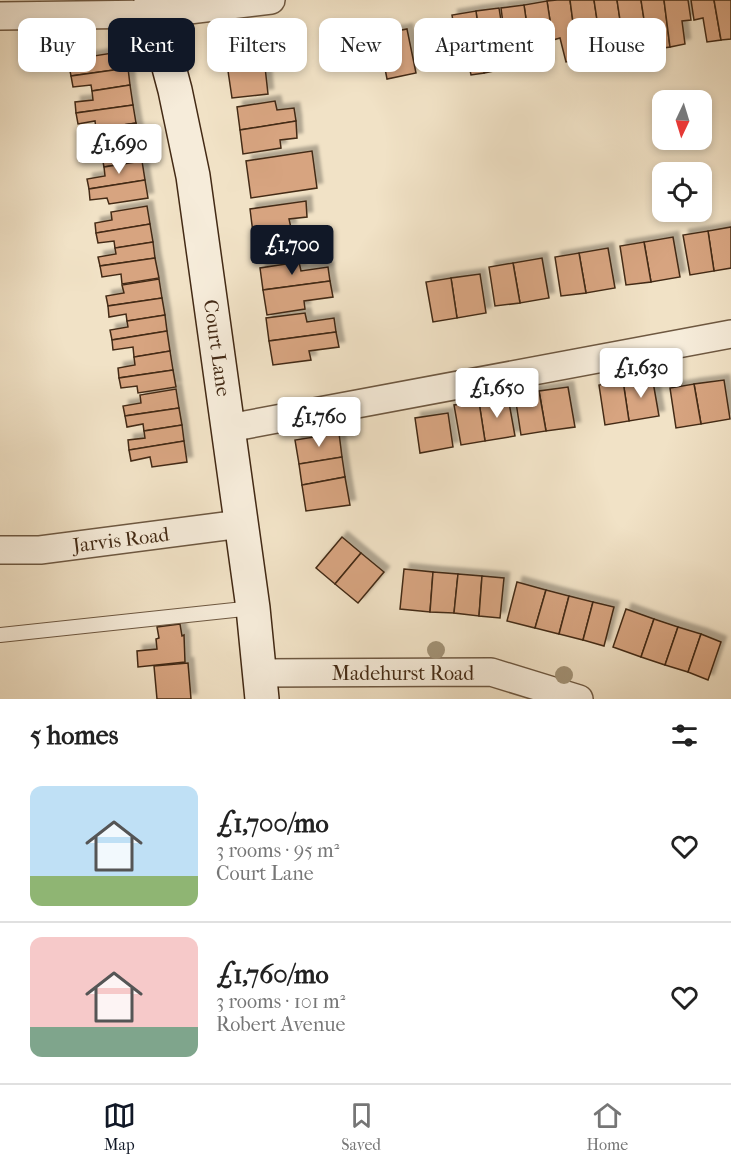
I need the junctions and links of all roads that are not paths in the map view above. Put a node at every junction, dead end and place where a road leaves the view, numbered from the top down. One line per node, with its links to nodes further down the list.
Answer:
1 (271, 0): 2 (street)
2 (154, 7): 3 (street); 5 (street, Court Lane)
3 (0, 16)
4 (731, 334): 5 (street)
5 (229, 428): 6 (street, Court Lane)
6 (241, 524): 7 (street, Jarvis Road); 8 (street, Court Lane)
7 (0, 550)
8 (253, 608): 9 (lane); 10 (street, Court Lane)
9 (0, 635)
10 (261, 686): 11 (street, Madehurst Road)
11 (579, 699)

